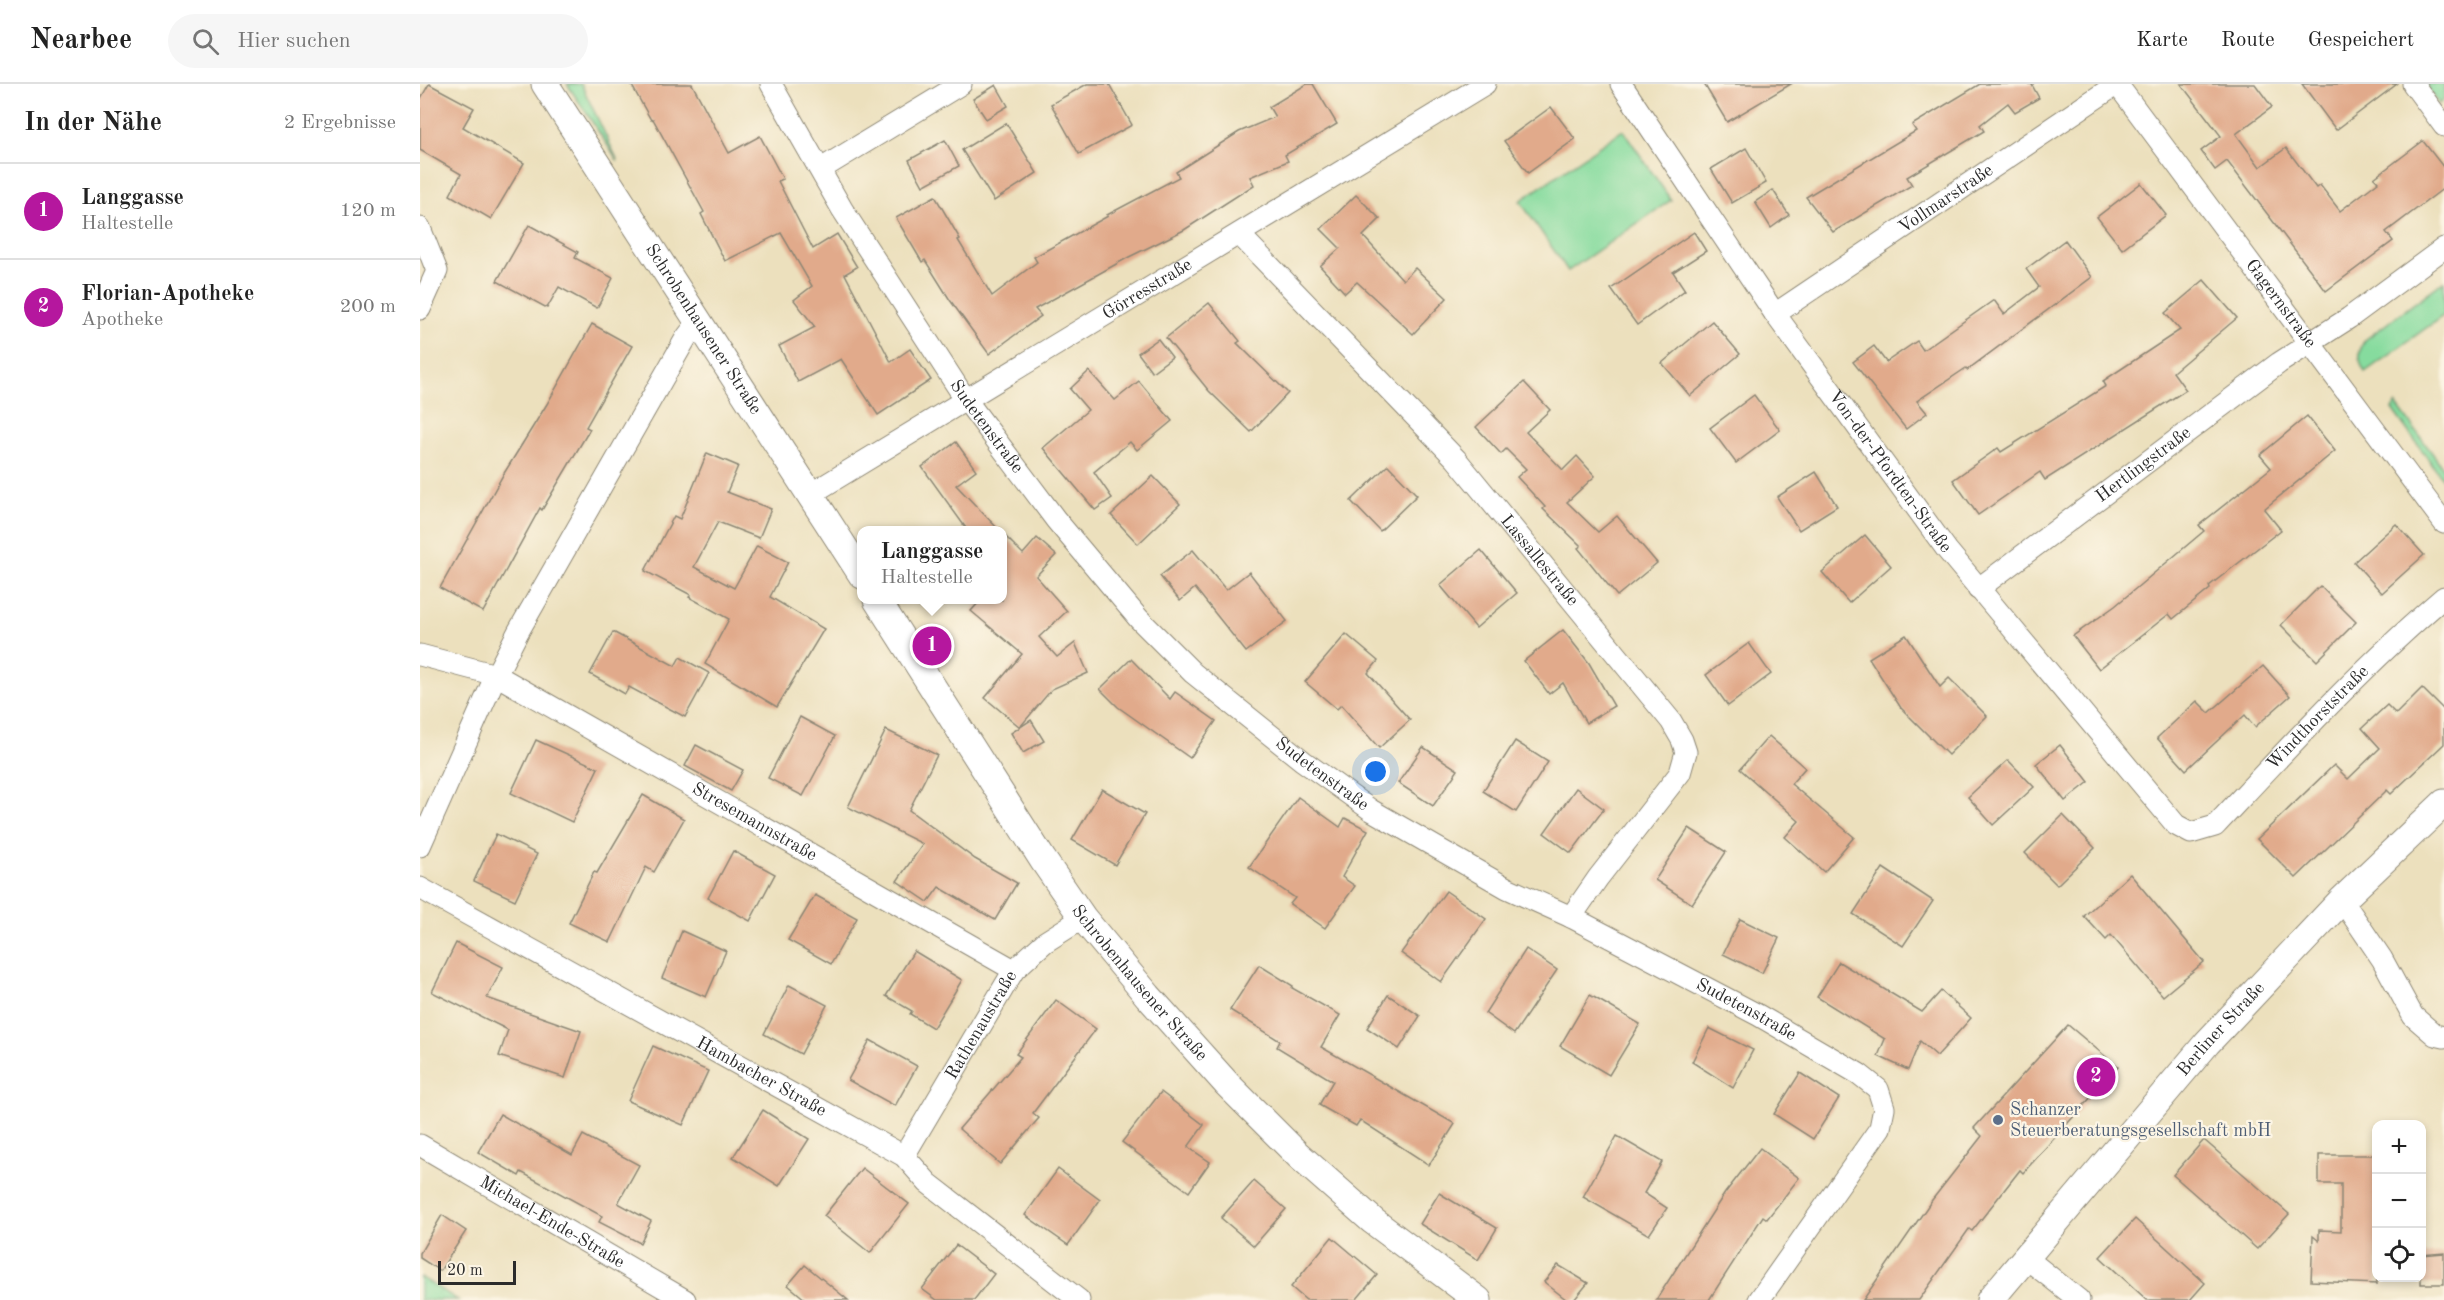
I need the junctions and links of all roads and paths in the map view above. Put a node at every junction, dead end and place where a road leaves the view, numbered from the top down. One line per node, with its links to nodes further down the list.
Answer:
1 (545, 84): 15 (street, Schrobenhausener Straße)
2 (771, 84): 9 (street, Sudetenstraße)
3 (961, 84): 9 (street)
4 (1485, 84): 11 (street, Görresstraße)
5 (1621, 84): 14 (street, Von-der-Pfordten-Straße)
6 (2117, 84): 14 (street, Vollmarstraße); 16 (street, Gagernstraße)
7 (2413, 84): 8 (street)
8 (2444, 126)
9 (821, 169): 17 (street, Sudetenstraße)
10 (420, 228): 13 (street)
11 (1239, 234): 17 (street, Görresstraße); 31 (street, Lassallestraße)
12 (2444, 248): 16 (street, Hertlingstraße)
13 (420, 309)
14 (1775, 314): 21 (street, Von-der-Pfordten-Straße)
15 (699, 321): 18 (street, Schrobenhausener Straße); 25 (street)
16 (2311, 343): 19 (street, Gagernstraße); 21 (street, Hertlingstraße)
17 (966, 400): 18 (street, Görresstraße); 31 (street, Sudetenstraße)
18 (809, 495): 20 (street, Schrobenhausener Straße)
19 (2444, 524)
20 (857, 569)
21 (1978, 589): 27 (street, Von-der-Pfordten-Straße)
22 (2444, 597): 27 (street, Windthorststraße)
23 (880, 604): 32 (street, Schrobenhausener Straße)
24 (420, 655): 25 (street, Stresemannstraße)
25 (496, 675): 28 (street); 33 (street, Stresemannstraße)
26 (2444, 803): 30 (street, Berliner Straße)
27 (2191, 833)
28 (420, 846)
29 (420, 888): 36 (street, Hambacher Straße)
30 (2342, 900): 34 (street); 37 (street, Berliner Straße)
31 (1571, 917): 41 (street, Sudetenstraße)
32 (1083, 918): 33 (street, Rathenaustraße); 40 (street, Schrobenhausener Straße)
33 (1014, 970): 36 (street, Rathenaustraße)
34 (2444, 1037)
35 (420, 1145): 38 (street, Michael-Ende-Straße)
36 (904, 1156): 39 (street, Hambacher Straße)
37 (2025, 1257): 42 (street, Berliner Straße); 43 (street)
38 (685, 1300)
39 (1079, 1300)
40 (1478, 1300)
41 (1759, 1300)
42 (1990, 1300)
43 (2079, 1300)

